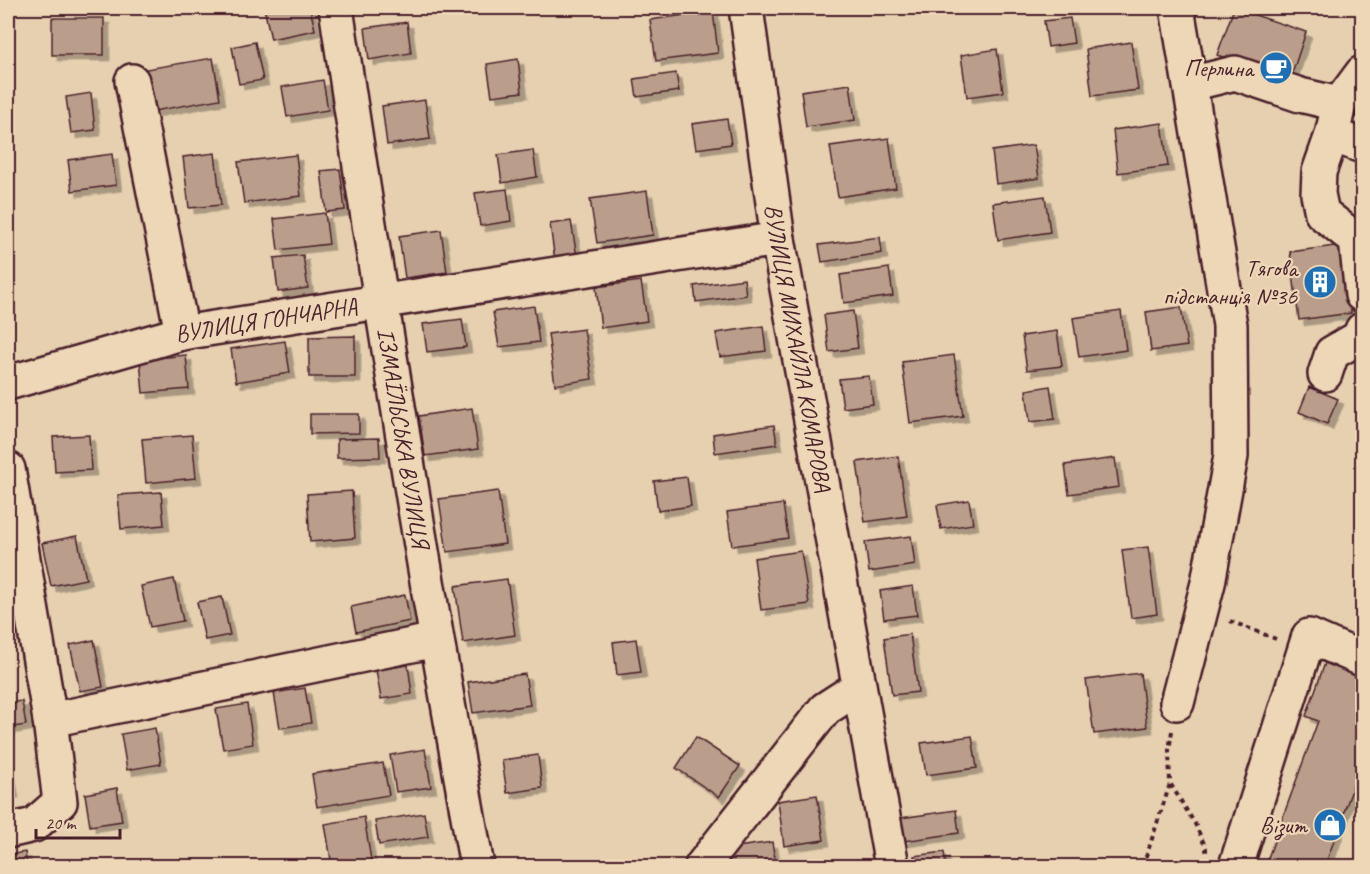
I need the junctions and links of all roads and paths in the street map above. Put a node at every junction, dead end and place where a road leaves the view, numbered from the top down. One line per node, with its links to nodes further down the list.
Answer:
1 (336, 8): 11 (street, ІЗМАЇЛЬСЬКА ВУЛИЦЯ)
2 (746, 8): 9 (street, ВУЛИЦЯ МИХАЙЛА КОМАРОВА)
3 (1177, 8): 6 (street)
4 (1362, 73): 7 (street)
5 (132, 81): 13 (street)
6 (1190, 84): 7 (street); 17 (street)
7 (1336, 119): 8 (street); 10 (street)
8 (1362, 146)
9 (778, 239): 11 (street, ВУЛИЦЯ ГОНЧАРНА); 21 (street, ВУЛИЦЯ МИХАЙЛА КОМАРОВА)
10 (1362, 295)
11 (380, 303): 13 (street, ВУЛИЦЯ ГОНЧАРНА); 18 (street, ІЗМАЇЛЬСЬКА ВУЛИЦЯ)
12 (1362, 330): 14 (street)
13 (182, 333): 15 (street, ВУЛИЦЯ ГОНЧАРНА)
14 (1325, 374)
15 (8, 383)
16 (8, 469): 23 (street)
17 (1201, 609): 19 (path); 22 (street)
18 (436, 640): 23 (street); 27 (street, ІЗМАЇЛЬСЬКА ВУЛИЦЯ)
19 (1304, 650): 20 (street); 26 (street)
20 (1361, 654)
21 (859, 687): 28 (street); 29 (street, ВУЛИЦЯ МИХАЙЛА КОМАРОВА)
22 (1177, 703): 24 (path)
23 (50, 720): 25 (street)
24 (1170, 783): 26 (path); 30 (path)
25 (8, 831)
26 (1221, 862)
27 (477, 867)
28 (702, 867)
29 (892, 867)
30 (1143, 867)

